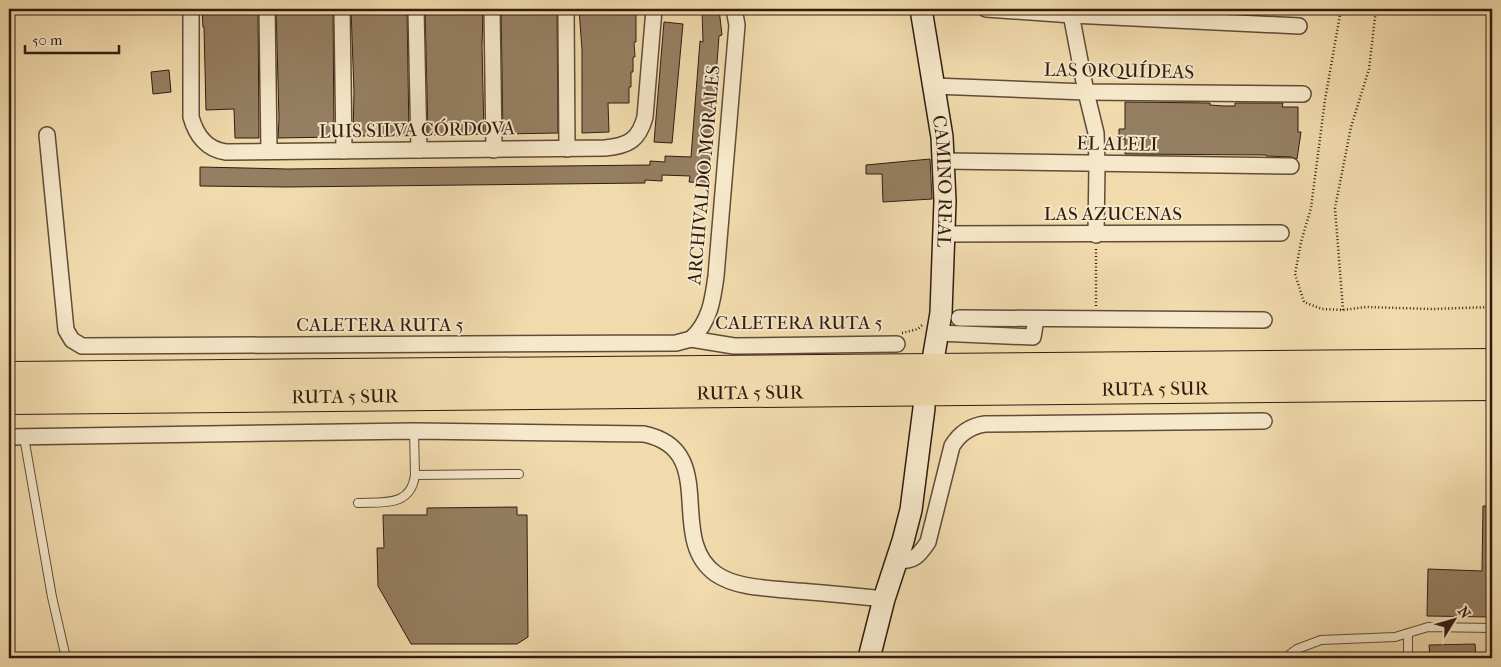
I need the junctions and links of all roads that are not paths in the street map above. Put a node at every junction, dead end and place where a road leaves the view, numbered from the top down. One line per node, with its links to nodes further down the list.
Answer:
1 (191, 9): 21 (street, LUIS SILVA CÓRDOVA)
2 (267, 9): 21 (street)
3 (342, 9): 20 (street)
4 (416, 9): 18 (street)
5 (492, 9): 19 (street)
6 (566, 9): 17 (street)
7 (654, 9): 17 (street, LUIS SILVA CÓRDOVA)
8 (734, 9): 32 (street, ARCHIVALDO MORALES)
9 (921, 9): 13 (street, CAMINO REAL)
10 (986, 9): 11 (street)
11 (1071, 12): 12 (street); 14 (street)
12 (1299, 26)
13 (934, 86): 14 (street, LAS ORQUÍDEAS); 22 (street, CAMINO REAL)
14 (1086, 92): 15 (street, LAS ORQUÍDEAS); 23 (street)
15 (1303, 94)
16 (47, 134): 32 (street, CALETERA RUTA 5)
17 (567, 149): 19 (street, LUIS SILVA CÓRDOVA)
18 (419, 150): 19 (street, LUIS SILVA CÓRDOVA); 20 (street, LUIS SILVA CÓRDOVA)
19 (494, 150)
20 (344, 151): 21 (street, LUIS SILVA CÓRDOVA)
21 (270, 152)
22 (943, 162): 23 (street, EL ALELI); 25 (street, CAMINO REAL)
23 (1098, 164): 24 (street, EL ALELI); 26 (street)
24 (1291, 166)
25 (945, 234): 26 (street, LAS AZUCENAS); 31 (street, CAMINO REAL)
26 (1096, 234): 27 (street, LAS AZUCENAS)
27 (1281, 234)
28 (959, 318): 29 (street)
29 (1036, 319): 30 (street); 31 (street)
30 (1264, 320)
31 (930, 329): 34 (street, CAMINO REAL)
32 (691, 339): 33 (street, CALETERA RUTA 5)
33 (897, 344)
34 (934, 354)
35 (1492, 363): 36 (highway, RUTA 5 SUR)
36 (9, 376)
37 (1492, 386): 38 (highway, RUTA 5 SUR)
38 (1219, 389): 39 (lane); 40 (highway, RUTA 5 SUR)
39 (1246, 397)
40 (9, 400)
41 (924, 408): 49 (street)
42 (1264, 421): 49 (street)
43 (414, 431): 44 (street); 47 (lane); 50 (street)
44 (24, 436): 45 (street); 53 (lane)
45 (9, 437)
46 (519, 474): 47 (lane)
47 (415, 475): 48 (lane)
48 (358, 502)
49 (896, 561): 50 (street)
50 (884, 599): 54 (street)
51 (1492, 628): 52 (lane)
52 (1408, 634): 55 (lane); 56 (lane)
53 (66, 658)
54 (869, 658)
55 (1285, 658)
56 (1408, 658)

